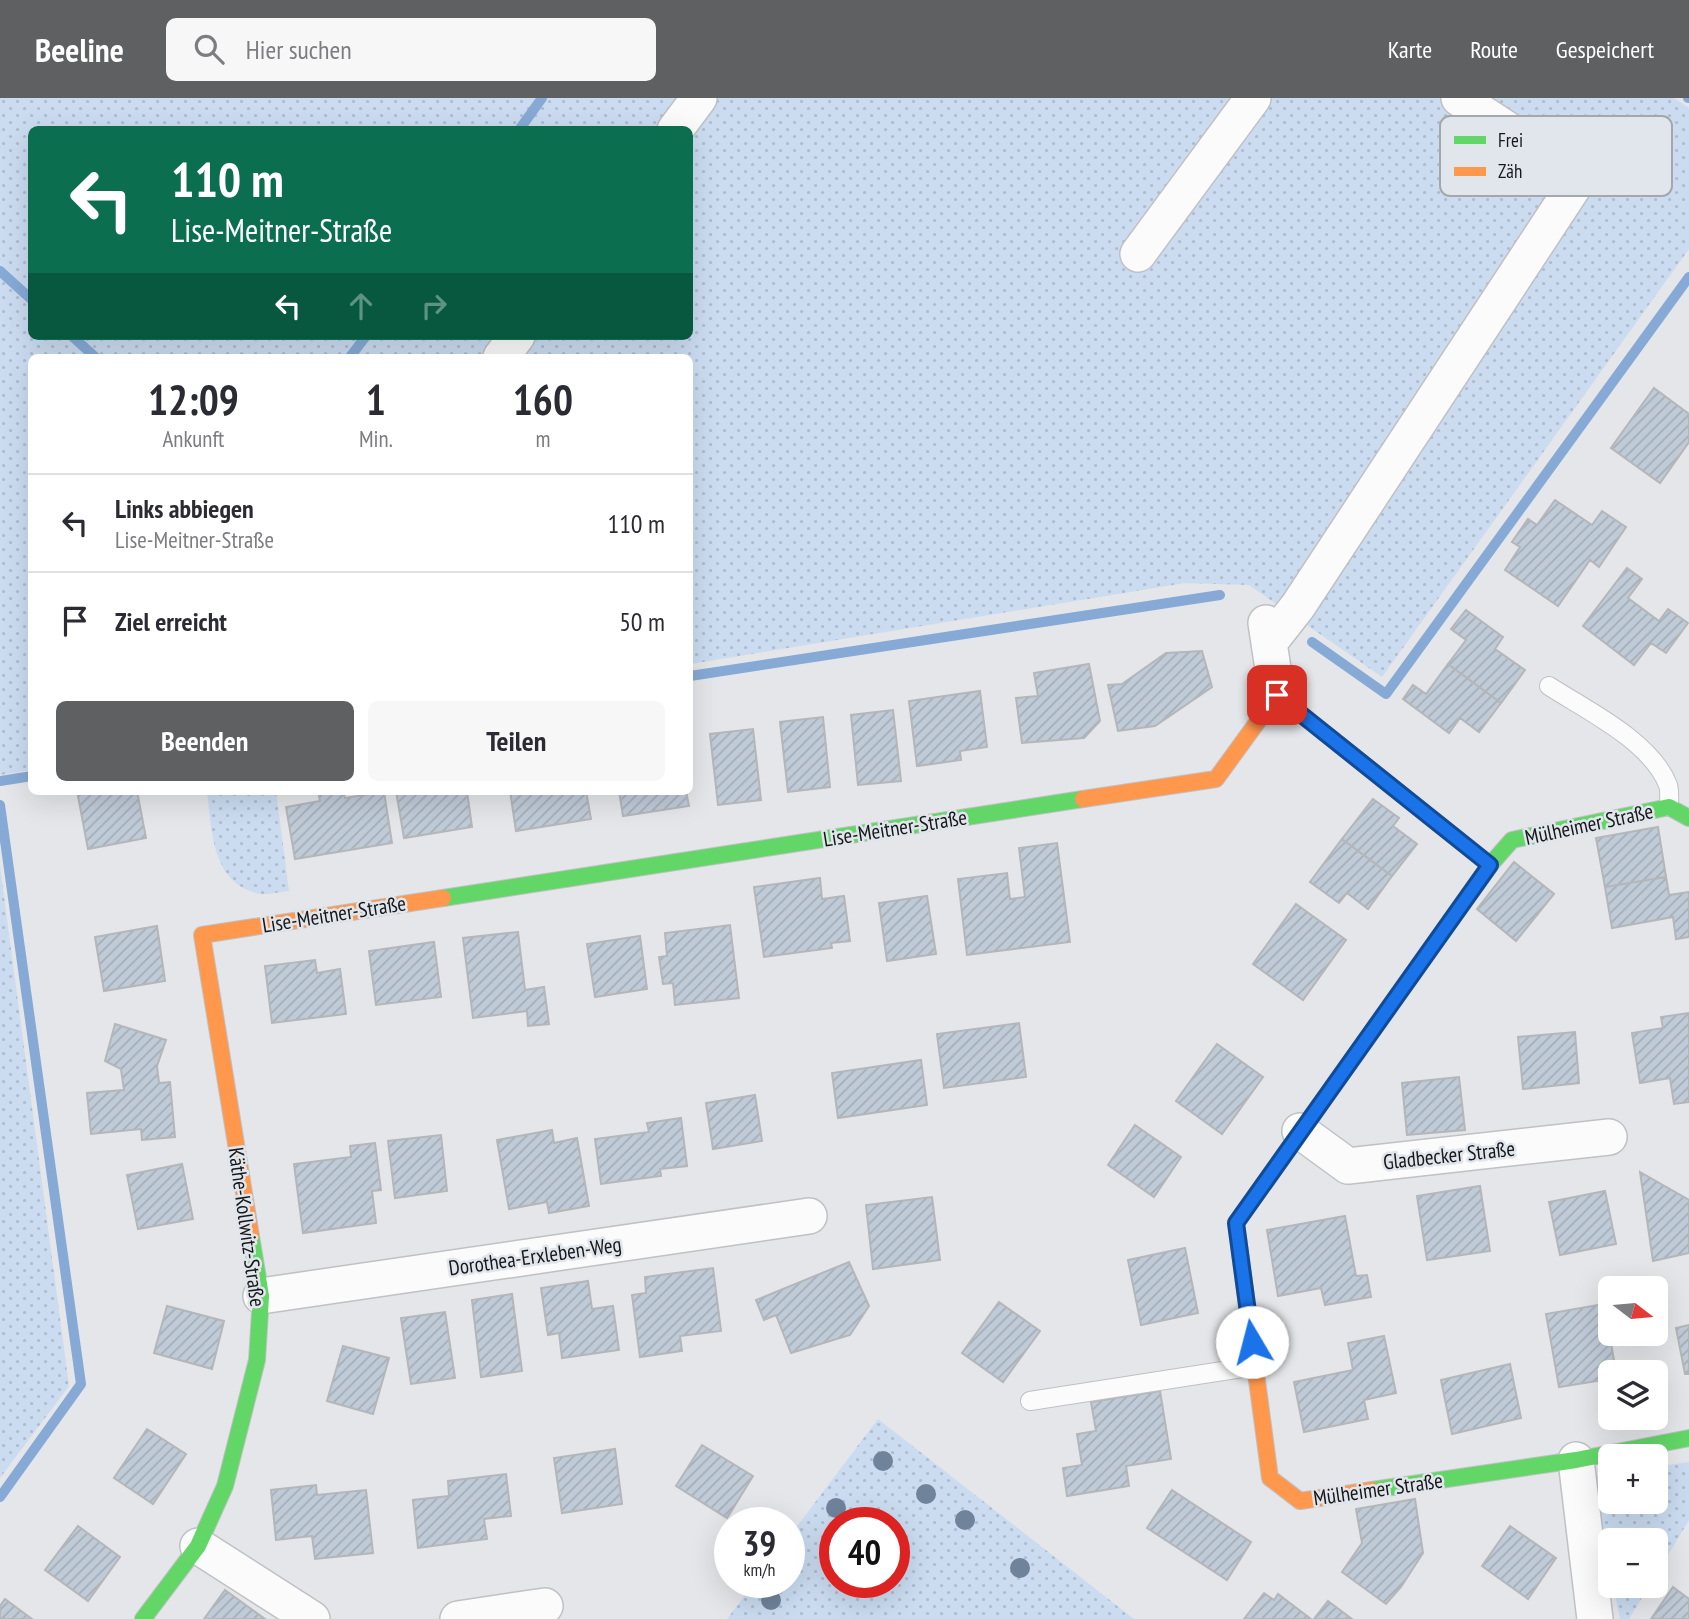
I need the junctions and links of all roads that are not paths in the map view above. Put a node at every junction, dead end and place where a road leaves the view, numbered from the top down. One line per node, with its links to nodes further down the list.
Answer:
1 (699, 98): 5 (street)
2 (1253, 98): 7 (street)
3 (1459, 98): 4 (street)
4 (1487, 116)
5 (678, 126)
6 (1568, 196): 11 (street)
7 (1138, 254)
8 (514, 340): 9 (street)
9 (503, 354)
10 (1549, 686): 12 (lane)
11 (1277, 695): 14 (street); 15 (street, Lise-Meitner-Straße)
12 (1669, 807): 13 (street, Mülheimer Straße); 14 (street, Mülheimer Straße)
13 (1689, 818)
14 (1490, 865): 16 (street, Mülheimer Straße)
15 (202, 935): 19 (street, Käthe-Kollwitz-Straße)
16 (1300, 1131): 17 (street, Gladbecker Straße); 20 (street, Mülheimer Straße)
17 (1609, 1137)
18 (809, 1216): 19 (street, Dorothea-Erxleben-Weg)
19 (261, 1296): 24 (street, Käthe-Kollwitz-Straße)
20 (1255, 1366): 21 (lane); 23 (street, Mülheimer Straße)
21 (1030, 1401)
22 (1689, 1438): 23 (street, Mülheimer Straße)
23 (1576, 1460): 29 (street)
24 (198, 1546): 26 (street, Käthe-Kollwitz-Straße); 27 (street)
25 (545, 1606): 28 (street)
26 (142, 1619)
27 (312, 1619)
28 (458, 1619)
29 (1595, 1619)

